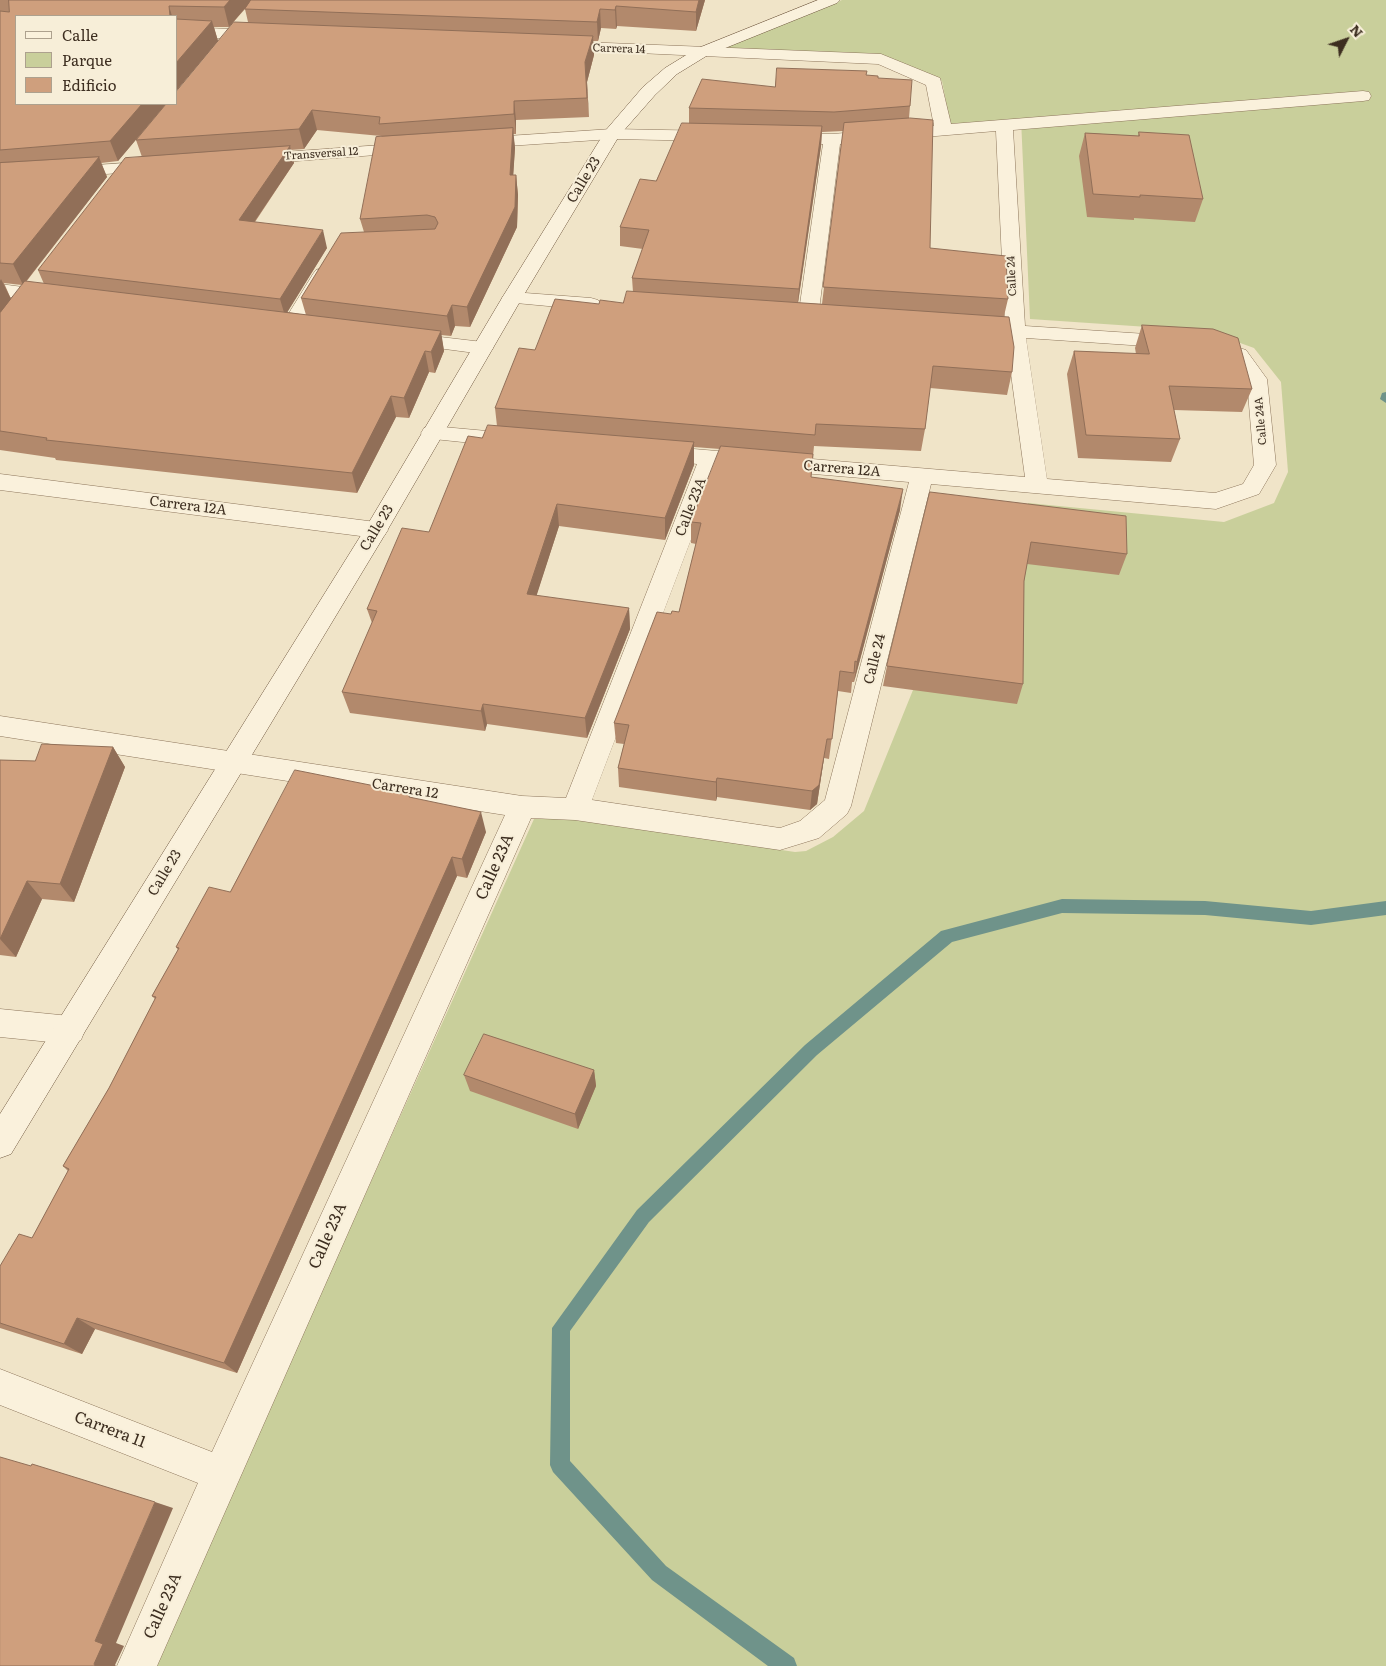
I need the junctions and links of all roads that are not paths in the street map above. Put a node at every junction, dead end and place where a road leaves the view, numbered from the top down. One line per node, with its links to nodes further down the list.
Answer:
1 (832, 0): 7 (street, Calle 23)
2 (240, 27): 3 (street); 4 (street); 6 (street)
3 (178, 32)
4 (274, 36)
5 (543, 46): 7 (street, Carrera 14)
6 (222, 49)
7 (702, 52): 10 (street, Carrera 14); 11 (street, Calle 23)
8 (1363, 96): 9 (street)
9 (1004, 125): 10 (street); 31 (street, Calle 24)
10 (943, 129): 14 (street)
11 (612, 134): 12 (street); 15 (street); 25 (street, Calle 23)
12 (732, 137)
13 (772, 138): 14 (street)
14 (832, 139): 28 (street)
15 (463, 144)
16 (424, 147): 18 (street, Transversal 12)
17 (137, 153): 20 (street)
18 (234, 160)
19 (175, 164): 20 (street)
20 (125, 168): 21 (street); 22 (street)
21 (0, 177)
22 (113, 184)
23 (334, 255): 29 (street)
24 (0, 290): 26 (street)
25 (512, 298): 27 (street); 33 (street, Calle 23)
26 (68, 299)
27 (610, 305)
28 (808, 318)
29 (291, 326)
30 (956, 328): 31 (street)
31 (1015, 332): 40 (street, Calle 24); 41 (street, Calle 24A)
32 (387, 337): 33 (street)
33 (483, 348): 34 (street, Calle 23)
34 (432, 434): 35 (street); 42 (street, Calle 23)
35 (542, 443)
36 (641, 451): 37 (street, Carrera 12A)
37 (711, 457): 38 (street, Carrera 12A); 46 (street, Calle 23A)
38 (922, 476): 40 (street, Carrera 12A); 47 (street, Calle 24)
39 (0, 482): 42 (street, Carrera 12A)
40 (1037, 486): 41 (street, Carrera 12A)
41 (1251, 489)
42 (376, 530): 44 (street, Calle 23)
43 (0, 726): 44 (street, Carrera 12)
44 (232, 761): 45 (street, Carrera 12); 49 (street, Calle 23)
45 (522, 807): 46 (street, Carrera 12); 52 (street, Calle 23A)
46 (575, 809): 47 (street, Carrera 12)
47 (809, 830)
48 (0, 1023): 49 (street)
49 (70, 1030): 50 (street, Calle 23)
50 (0, 1143)
51 (0, 1387): 52 (street, Carrera 11)
52 (220, 1474): 53 (street, Calle 23A)
53 (137, 1666)

